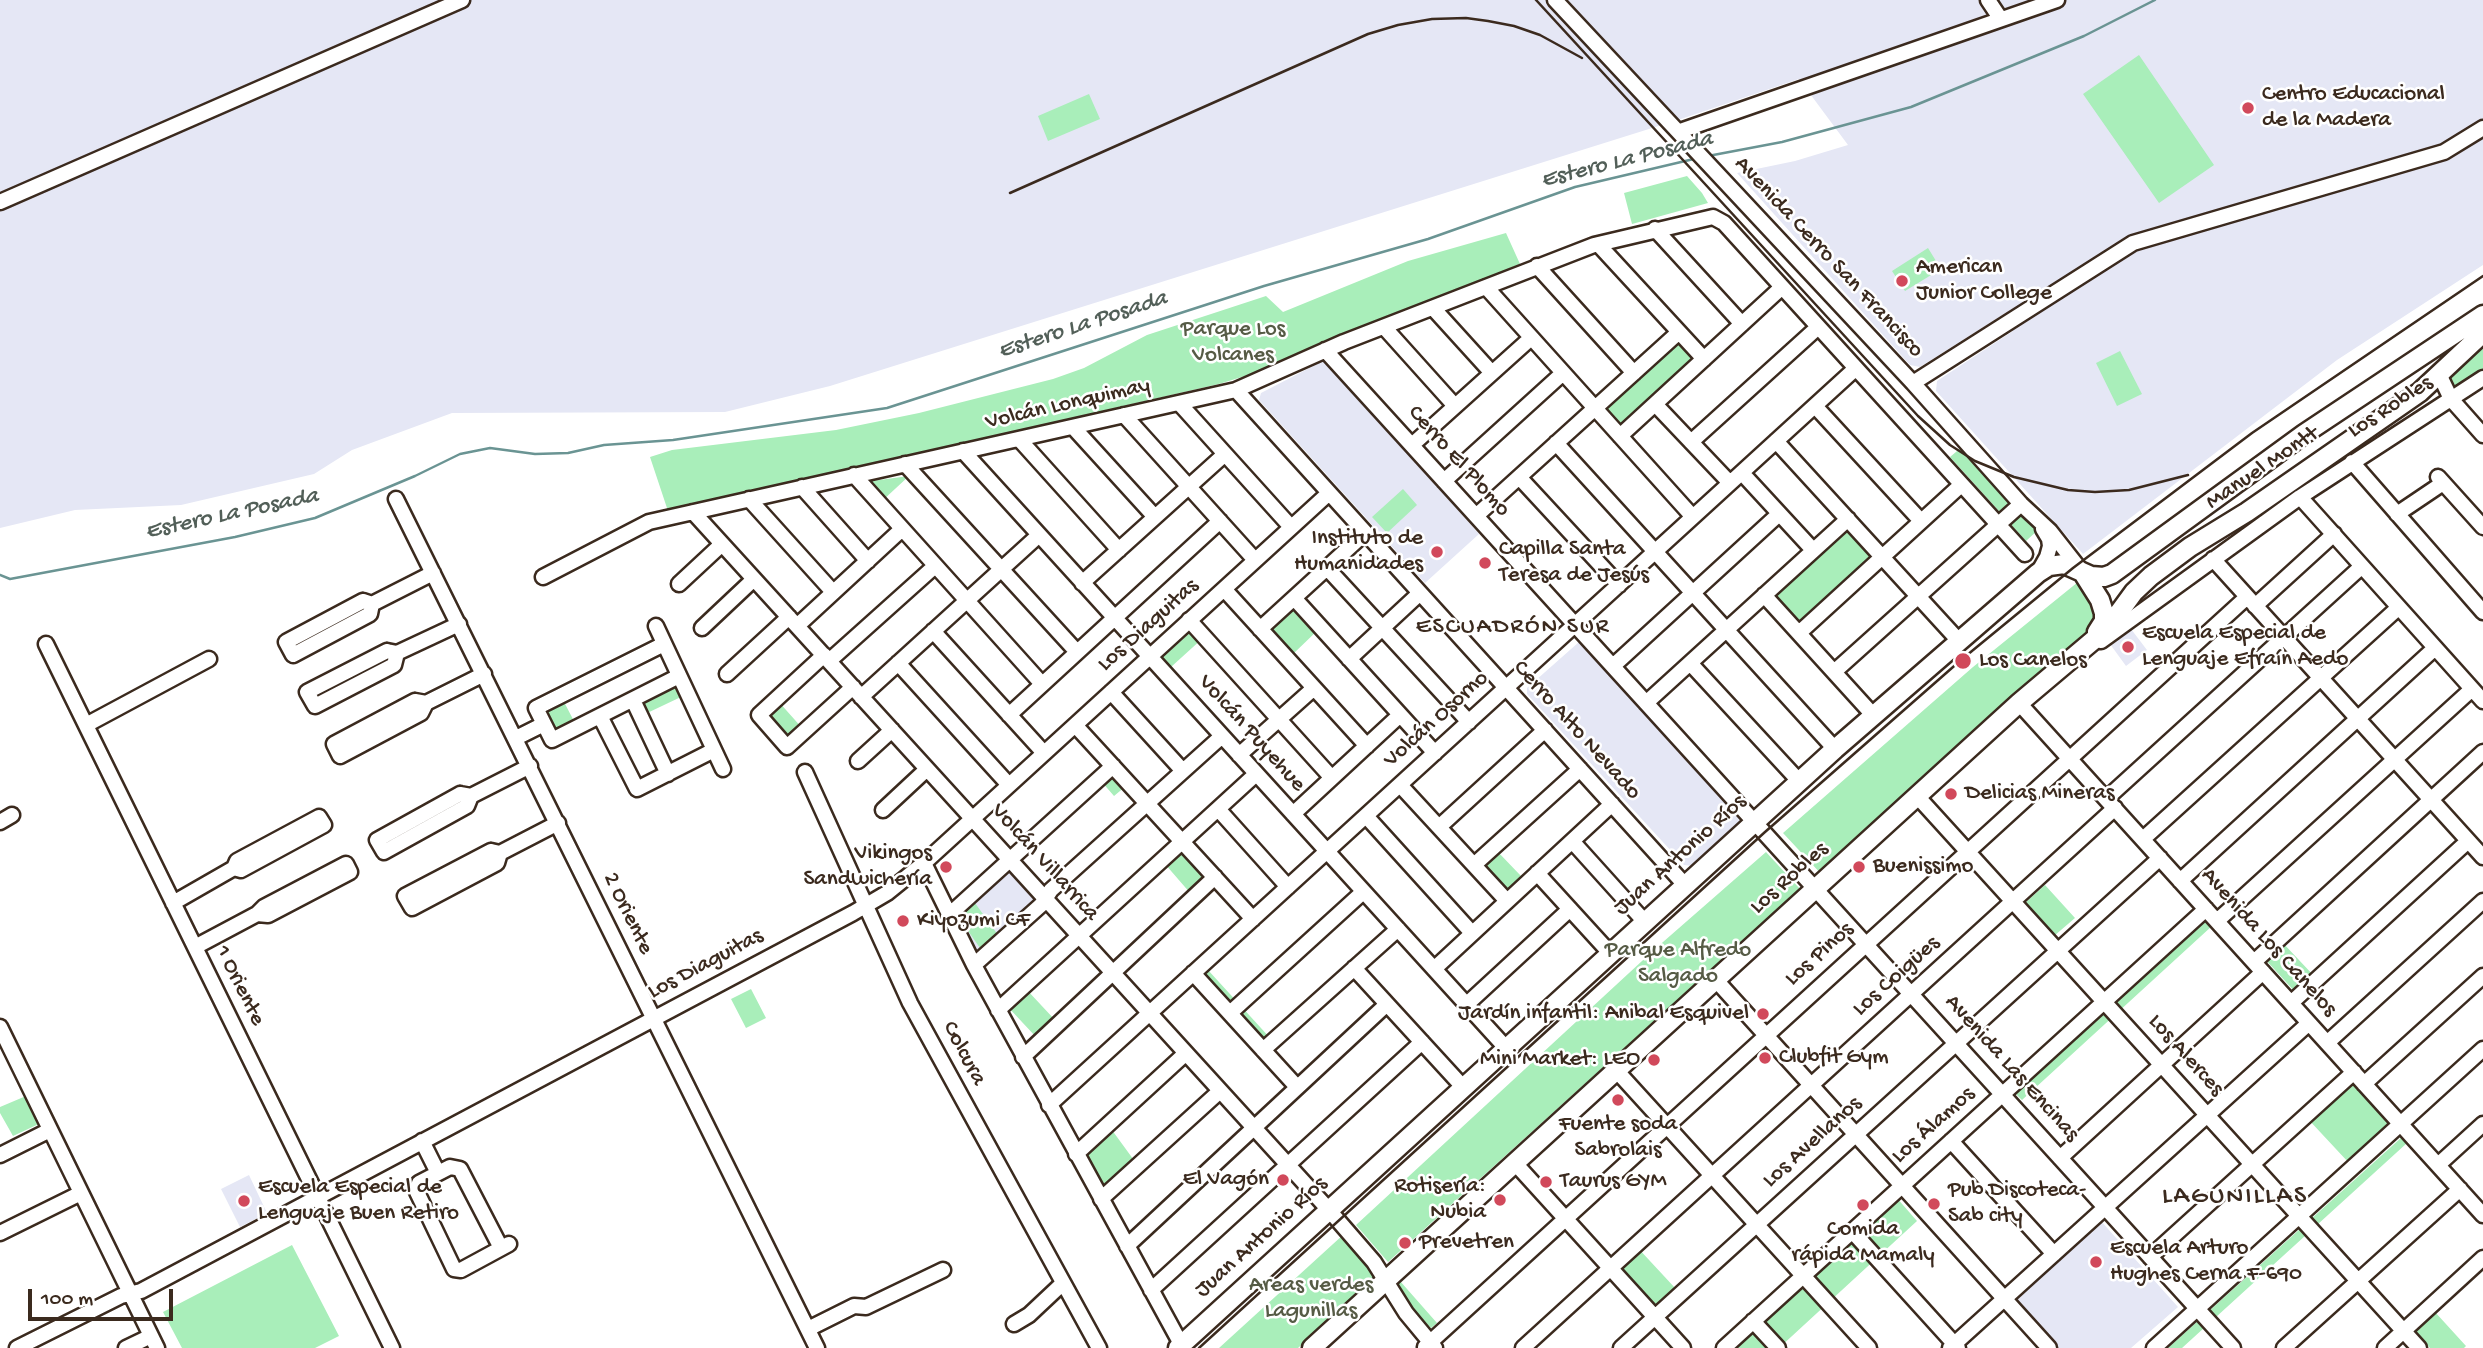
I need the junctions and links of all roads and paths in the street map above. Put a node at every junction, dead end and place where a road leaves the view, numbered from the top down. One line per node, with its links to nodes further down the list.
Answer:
1 (462, 0): 8 (street)
2 (1555, 0): 7 (street, Avenida Cerro San Francisco)
3 (1988, 0): 5 (street)
4 (2057, 0): 5 (street)
5 (2000, 18): 7 (street)
6 (2483, 128): 30 (street)
7 (1680, 131): 30 (street, Avenida Cerro San Francisco)
8 (0, 202)
9 (1655, 229): 10 (street, Volcán Lonquimay); 13 (street, Volcán Lonquimay); 16 (street)
10 (1598, 244): 11 (street, Volcán Lonquimay); 19 (street)
11 (1538, 267): 12 (street, Volcán Lonquimay); 27 (street)
12 (1486, 287): 14 (street, Volcán Lonquimay); 21 (street)
13 (1781, 288): 16 (street); 18 (street)
14 (1433, 307): 17 (street, Volcán Lonquimay); 25 (street)
15 (2483, 315): 94 (main road, Manuel Montt)
16 (1742, 324): 23 (street)
17 (1384, 327): 22 (street, Volcán Lonquimay); 36 (street)
18 (1817, 328): 24 (street); 44 (street)
19 (1679, 332): 23 (street); 27 (street)
20 (2483, 333): 28 (main road, Manuel Montt)
21 (1531, 338): 25 (street); 26 (street)
22 (1325, 350): 31 (street, Volcán Lonquimay); 46 (street, Cerro El Plomo)
23 (1704, 359): 34 (street)
24 (1855, 369): 35 (street, Volcán Osorno); 56 (street)
25 (1492, 373): 36 (street)
26 (1563, 373): 37 (street); 54 (street)
27 (1634, 373): 37 (street)
28 (2440, 376): 32 (street); 115 (main road, Manuel Montt)
29 (2483, 378): 32 (street, Los Robles)
30 (1913, 383): 63 (street, Avenida Cerro San Francisco)
31 (1236, 390): 33 (street, Volcán Lonquimay); 59 (street, Cerro Alto Nevado)
32 (2451, 398): 40 (street); 49 (street, Los Robles)
33 (1179, 403): 38 (street, Volcán Lonquimay); 48 (street)
34 (1655, 404): 41 (street); 44 (street)
35 (1815, 405): 43 (street, Volcán Osorno); 73 (street)
36 (1455, 407): 46 (street)
37 (1595, 408): 41 (street); 45 (street)
38 (1124, 415): 39 (street, Volcán Lonquimay); 57 (street)
39 (1073, 427): 42 (street, Volcán Lonquimay); 68 (street)
40 (2483, 435)
41 (1620, 436): 69 (street)
42 (1019, 439): 47 (street, Volcán Lonquimay); 82 (street)
43 (1776, 441): 51 (street, Volcán Osorno); 70 (street)
44 (1691, 442): 55 (street)
45 (1556, 443): 53 (street); 84 (street)
46 (1412, 445): 54 (street, Cerro El Plomo)
47 (963, 451): 50 (street, Volcán Lonquimay); 80 (street, Volcán Puyehue)
48 (1225, 454): 57 (street); 75 (street)
49 (2352, 462): 60 (street, Los Robles); 66 (street)
50 (905, 464): 52 (street, Volcán Lonquimay); 93 (street)
51 (1742, 472): 55 (street, Volcán Osorno); 65 (street)
52 (854, 475): 58 (street, Volcán Lonquimay); 77 (street)
53 (1519, 477): 67 (street); 101 (street)
54 (1444, 481): 67 (street, Cerro El Plomo)
55 (1730, 483): 69 (street, Volcán Osorno)
56 (1961, 485): 73 (street); 74 (street)
57 (1189, 486): 68 (street); 72 (street)
58 (802, 487): 62 (street, Volcán Lonquimay); 89 (street)
59 (1329, 493): 75 (street, Los Diaguitas); 78 (street, Cerro Alto Nevado)
60 (2300, 497): 79 (street); 87 (street, Los Robles)
61 (396, 499): 95 (street, 2 Oriente)
62 (749, 499): 64 (street, Volcán Lonquimay); 103 (street)
63 (2021, 504): 71 (street, Avenida Cerro San Francisco); 74 (street)
64 (694, 512): 81 (street, Volcán Villarrica); 97 (street, Volcán Lonquimay)
65 (1779, 514): 83 (street); 105 (street)
66 (2397, 514): 76 (street); 116 (street)
67 (1476, 516): 121 (street, Cerro El Plomo)
68 (1155, 517): 82 (street)
69 (1693, 517): 84 (street, Volcán Osorno)
70 (1848, 519): 83 (street); 86 (street)
71 (2036, 520): 94 (street, Avenida Cerro San Francisco); 96 (street)
72 (1220, 521): 88 (street); 117 (street)
73 (1921, 521): 86 (street)
74 (1998, 524): 85 (street); 107 (street)
75 (1291, 527): 88 (street, Los Diaguitas)
76 (2483, 527)
77 (902, 529): 89 (street); 90 (street)
78 (1365, 533): 92 (street); 104 (street, Cerro Alto Nevado)
79 (2334, 534): 91 (street); 112 (street, Los Pinos)
80 (1039, 535): 93 (street); 99 (street, Volcán Puyehue)
81 (722, 544): 98 (street, Volcán Villarrica); 100 (street)
82 (1119, 550): 99 (street)
83 (1813, 550): 106 (street)
84 (1655, 552): 101 (street, Volcán Osorno); 105 (street)
85 (2025, 554)
86 (1882, 556): 107 (street); 128 (street)
87 (2213, 559): 110 (street, Los Robles); 112 (street)
88 (1255, 560): 102 (street, Los Diaguitas)
89 (867, 561): 103 (street)
90 (935, 566): 111 (street); 138 (street)
91 (2361, 567): 114 (street); 129 (street, Los Coigües)
92 (1327, 568): 108 (street); 124 (street)
93 (1002, 569): 111 (street); 134 (street)
94 (2078, 570): 96 (main road, Juan Antonio Ríos); 109 (main road)
95 (433, 573): 113 (street); 120 (street, 2 Oriente)
96 (2038, 573): 130 (main road, Juan Antonio Ríos)
97 (543, 577)
98 (754, 579): 119 (street, Volcán Villarrica); 123 (street)
99 (1082, 583): 117 (street, Volcán Puyehue)
100 (679, 584)
101 (1619, 585): 121 (street, Volcán Osorno)
102 (1224, 589): 118 (street, Los Diaguitas); 125 (street)
103 (833, 592): 119 (street)
104 (1420, 593): 124 (street); 150 (street, Cerro Alto Nevado)
105 (1693, 593): 126 (street); 143 (street)
106 (1764, 595): 126 (street); 128 (street)
107 (1918, 596): 130 (street); 144 (street)
108 (1294, 598): 125 (street); 140 (street)
109 (2100, 600): 115 (main road); 136 (main road)
110 (2155, 600): 115 (street, Los Robles); 136 (street, Los Robles)
111 (967, 601): 127 (street); 149 (street)
112 (2251, 602): 129 (street); 181 (street, Los Pinos)
113 (372, 604): 113 (street)
114 (2398, 608): 133 (street); 148 (street)
115 (2120, 611): 136 (main road, Manuel Montt)
116 (2483, 612)
117 (1114, 618): 134 (street); 137 (street, Volcán Puyehue)
118 (1189, 620): 137 (street, Los Diaguitas); 164 (street)
119 (793, 621): 138 (street, Volcán Villarrica); 146 (street)
120 (458, 624): 135 (street); 145 (street, 2 Oriente)
121 (1575, 625): 143 (street, Cerro El Plomo); 150 (street, Volcán Osorno)
122 (656, 626): 132 (street)
123 (702, 628)
124 (1382, 628): 140 (street); 166 (street)
125 (1260, 629): 151 (street)
126 (1726, 630): 142 (street); 175 (street)
127 (933, 631): 141 (street); 160 (street)
128 (1798, 633): 144 (street)
129 (2283, 638): 148 (street); 202 (street, Los Coigües)
130 (1959, 641): 162 (main road, Juan Antonio Ríos)
131 (46, 644): 169 (street, 1 Oriente)
132 (664, 644): 147 (street); 167 (street)
133 (2435, 648): 152 (street); 165 (street)
134 (1077, 652): 149 (street)
135 (397, 653): 135 (street)
136 (2078, 653): 159 (main road, Los Robles)
137 (1150, 656): 154 (street, Los Diaguitas); 172 (street, Volcán Puyehue)
138 (826, 658): 153 (street, Volcán Villarrica); 153 (street)
139 (209, 659): 169 (street)
140 (1349, 659): 161 (street)
141 (898, 663): 153 (street); 195 (street)
142 (1690, 663): 158 (street); 194 (street)
143 (1613, 666): 158 (street, Cerro El Plomo)
144 (1834, 672): 162 (street)
145 (484, 674): 157 (street); 173 (street, 2 Oriente)
146 (726, 674)
147 (679, 676): 155 (street); 176 (street)
148 (2320, 678): 165 (street); 212 (street)
149 (1042, 684): 160 (street)
150 (1506, 687): 166 (street, Volcán Osorno); 171 (street, Cerro Alto Nevado)
151 (1314, 688): 164 (street); 174 (street)
152 (2472, 689): 156 (street); 182 (street)
153 (857, 692): 170 (street, Volcán Villarrica)
154 (1111, 692): 168 (street, Los Diaguitas); 189 (street)
155 (633, 700): 163 (street); 191 (street)
156 (2483, 701)
157 (426, 703): 157 (street)
158 (1646, 703): 208 (street, Cerro El Plomo)
159 (2019, 703): 181 (street, Avenida Los Canelos); 198 (main road, Los Robles)
160 (1009, 715): 178 (street)
161 (1400, 715): 174 (street); 179 (street)
162 (1873, 715): 175 (main road, Juan Antonio Ríos)
163 (600, 716): 167 (street); 191 (street)
164 (1279, 719): 180 (street); 193 (street)
165 (2358, 719): 182 (street); 227 (street)
166 (1469, 722): 179 (street, Volcán Osorno)
167 (544, 724): 173 (street)
168 (1075, 724): 178 (street, Los Diaguitas); 185 (street)
169 (86, 725): 236 (street, 1 Oriente)
170 (891, 730): 183 (street); 187 (street, Volcán Villarrica)
171 (1545, 730): 188 (street, Cerro Alto Nevado); 210 (street)
172 (1222, 736): 180 (street, Volcán Puyehue); 189 (street)
173 (516, 738): 184 (street, 2 Oriente)
174 (1367, 746): 193 (street)
175 (1835, 749): 194 (main road, Juan Antonio Ríos)
176 (714, 750): 186 (street); 191 (street)
177 (2483, 752): 199 (street)
178 (1044, 753): 195 (street, Los Diaguitas)
179 (1434, 753): 196 (street, Volcán Osorno)
180 (1239, 755): 192 (street, Volcán Puyehue)
181 (2070, 759): 202 (street, Avenida Los Canelos); 217 (street, Los Pinos)
182 (2395, 760): 199 (street); 243 (street)
183 (858, 761)
184 (530, 766): 197 (street); 209 (street, 2 Oriente)
185 (1113, 766): 200 (street); 221 (street)
186 (723, 769)
187 (927, 769): 204 (street); 207 (street, Volcán Villarrica)
188 (1580, 769): 201 (street, Cerro Alto Nevado); 223 (street)
189 (1182, 771): 200 (street)
190 (805, 772): 237 (street, Colcura)
191 (668, 774)
192 (1256, 774): 203 (street); 205 (street, Volcán Puyehue)
193 (1332, 778): 205 (street)
194 (1799, 781): 208 (main road, Juan Antonio Ríos)
195 (1009, 785): 207 (street, Los Diaguitas)
196 (1400, 785): 206 (street, Volcán Osorno); 210 (street)
197 (471, 796): 197 (street)
198 (1917, 796): 217 (street, Los Alerces); 230 (main road, Los Robles)
199 (2431, 800): 215 (street); 253 (street)
200 (1147, 803): 214 (street); 232 (street)
201 (1612, 804): 213 (street); 228 (street, Cerro Alto Nevado)
202 (2110, 804): 212 (street, Avenida Los Canelos); 234 (street, Los Coigües)
203 (1218, 809): 214 (street); 229 (street)
204 (883, 810)
205 (1293, 814): 216 (street, Volcán Puyehue)
206 (1366, 816): 216 (street, Volcán Osorno); 246 (street)
207 (972, 819): 221 (street, Volcán Villarrica); 222 (street, Los Diaguitas)
208 (1755, 821): 228 (main road, Juan Antonio Ríos); 230 (street, Avenida Las Encinas)
209 (558, 823): 218 (street); 268 (street, 2 Oriente)
210 (1439, 827): 223 (street)
211 (2483, 833): 215 (street)
212 (2143, 839): 220 (street, Avenida Los Canelos)
213 (1572, 841): 225 (street); 244 (street)
214 (1182, 842): 226 (street); 247 (street)
215 (2470, 842): 219 (street); 262 (street)
216 (1327, 851): 229 (street, Volcán Osorno); 231 (street, Volcán Puyehue)
217 (1968, 851): 234 (street, Los Alerces); 248 (street, Los Pinos)
218 (500, 853): 218 (street)
219 (2483, 857)
220 (2160, 858): 227 (street, Avenida Los Canelos); 250 (street, Los Avellanos)
221 (1010, 860): 232 (street, Volcán Villarrica); 241 (street)
222 (924, 863): 237 (street, Los Diaguitas); 241 (street)
223 (1474, 865): 233 (street)
224 (234, 869): 224 (street); 236 (street)
225 (1537, 873): 233 (street); 238 (street)
226 (1215, 877): 242 (street); 256 (street)
227 (2180, 881): 239 (street, Avenida Los Canelos)
228 (1685, 885): 244 (main road, Juan Antonio Ríos)
229 (1288, 887): 242 (street, Volcán Osorno)
230 (1816, 889): 248 (street, Avenida Las Encinas); 259 (main road, Los Robles)
231 (1363, 892): 245 (street, Volcán Puyehue); 267 (street)
232 (1045, 898): 247 (street, Volcán Villarrica); 252 (street)
233 (1507, 901): 246 (street)
234 (2013, 901): 250 (street, Los Alerces); 260 (street, Los Coigües)
235 (2483, 901): 274 (street)
236 (173, 904): 249 (street, 1 Oriente)
237 (864, 906): 268 (street, Los Diaguitas); 330 (street, Colcura)
238 (1570, 909): 251 (street); 264 (street)
239 (2206, 909): 243 (street, Avenida Los Canelos); 261 (street, Los Álamos)
240 (257, 914): 240 (street); 249 (street)
241 (948, 916): 252 (street)
242 (1253, 919): 257 (street, Volcán Osorno)
243 (2217, 921): 253 (street, Avenida Los Canelos)
244 (1645, 922): 251 (main road, Juan Antonio Ríos)
245 (1398, 929): 254 (street); 255 (street, Volcán Puyehue)
246 (1472, 933): 255 (street)
247 (1079, 936): 256 (street, Volcán Villarrica); 265 (street)
248 (1866, 943): 260 (street, Avenida Las Encinas); 271 (street, Los Pinos)
249 (195, 947): 311 (street, 1 Oriente)
250 (2058, 950): 261 (street, Los Alerces); 273 (street, Los Avellanos)
251 (1610, 953): 275 (main road, Juan Antonio Ríos)
252 (974, 965): 265 (street)
253 (2258, 967): 262 (street, Avenida Los Canelos); 280 (street)
254 (1354, 968): 263 (street); 277 (street)
255 (1434, 969): 264 (street, Volcán Puyehue)
256 (1113, 973): 266 (street, Volcán Villarrica); 279 (street)
257 (1194, 973): 266 (street, Volcán Osorno); 267 (street)
258 (2483, 976): 283 (street)
259 (1714, 979): 271 (street); 281 (main road, Los Robles)
260 (1912, 993): 273 (street, Avenida Las Encinas); 284 (street, Los Coigües)
261 (2104, 1002): 280 (street, Los Alerces); 288 (street, Los Álamos)
262 (2291, 1003): 269 (street, Avenida Los Canelos)
263 (1387, 1004): 272 (street); 285 (street)
264 (1466, 1004): 275 (street, Volcán Puyehue)
265 (998, 1010): 279 (street)
266 (1150, 1013): 278 (street, Volcán Villarrica); 289 (street, Volcán Osorno)
267 (1230, 1013): 277 (street)
268 (653, 1019): 297 (street, Los Diaguitas); 338 (street, 2 Oriente)
269 (2309, 1023): 274 (street, Avenida Los Canelos); 290 (street)
270 (0, 1027): 295 (street)
271 (1766, 1036): 284 (street); 293 (street, Los Pinos)
272 (1422, 1042): 286 (street); 305 (street)
273 (1956, 1043): 288 (street, Avenida Las Encinas); 296 (street, Los Avellanos)
274 (2327, 1043): 282 (street, Avenida Los Canelos)
275 (1506, 1048): 286 (main road, Juan Antonio Ríos)
276 (2483, 1049): 291 (street)
277 (1264, 1050): 285 (street)
278 (1186, 1053): 287 (street, Volcán Villarrica); 299 (street)
279 (1023, 1057): 289 (street)
280 (2162, 1065): 290 (street, Los Alerces); 301 (street)
281 (1615, 1069): 293 (street); 302 (main road, Los Robles)
282 (2354, 1072): 283 (street, Avenida Los Canelos); 303 (street)
283 (2364, 1084): 291 (street, Avenida Los Canelos)
284 (1811, 1086): 296 (street); 307 (street, Los Coigües)
285 (1297, 1087): 294 (street)
286 (1463, 1087): 315 (main road, Juan Antonio Ríos)
287 (1220, 1091): 294 (street, Volcán Villarrica); 312 (street)
288 (2003, 1094): 298 (street, Los Álamos); 301 (street, Avenida Las Encinas)
289 (1049, 1105): 299 (street)
290 (2207, 1115): 303 (street, Los Alerces); 314 (street)
291 (2401, 1124): 304 (street, Avenida Los Canelos); 316 (street)
292 (2483, 1124): 304 (street)
293 (1667, 1126): 307 (street); 317 (street, Los Pinos)
294 (1254, 1127): 305 (street, Volcán Villarrica); 321 (street)
295 (50, 1130): 300 (street); 310 (street)
296 (1855, 1135): 308 (street); 318 (street, Los Avellanos)
297 (422, 1141): 306 (street); 311 (street, Los Diaguitas)
298 (1951, 1141): 308 (street, Los Álamos); 322 (street)
299 (1076, 1154): 312 (street)
300 (0, 1155)
301 (2060, 1158): 314 (street, Avenida Las Encinas)
302 (1514, 1162): 317 (street); 328 (main road, Los Robles)
303 (2252, 1164): 316 (street, Los Alerces); 323 (street)
304 (2438, 1165): 309 (street, Avenida Los Canelos)
305 (1289, 1166): 315 (street, Volcán Villarrica); 331 (street)
306 (438, 1173): 306 (street)
307 (1712, 1175): 318 (street); 325 (street, Los Coigües)
308 (1902, 1186): 319 (street, Los Álamos); 333 (street)
309 (2460, 1189): 313 (street, Avenida Los Canelos); 329 (street)
310 (81, 1193): 320 (street); 332 (street)
311 (317, 1196): 332 (street, Los Diaguitas); 346 (street, 1 Oriente)
312 (1101, 1199): 321 (street)
313 (2480, 1206)
314 (2105, 1207): 322 (street); 323 (street, Avenida Las Encinas)
315 (1329, 1210): 328 (street, Volcán Villarrica); 341 (main road, Juan Antonio Ríos)
316 (2299, 1216): 329 (street, Los Alerces); 334 (street)
317 (1565, 1219): 325 (street); 342 (street, Los Pinos)
318 (1756, 1224): 327 (street); 335 (street, Los Avellanos)
319 (1852, 1231): 327 (street, Los Álamos); 343 (street)
320 (0, 1233)
321 (1127, 1246): 331 (street)
322 (2054, 1254): 333 (street)
323 (2150, 1257): 334 (street, Avenida Las Encinas)
324 (2483, 1258): 339 (street)
325 (1610, 1268): 335 (street); 350 (street, Los Coigües)
326 (943, 1270): 338 (street)
327 (1803, 1276): 336 (street, Los Álamos); 355 (street)
328 (1386, 1280): 342 (street, Volcán Villarrica); 349 (main road, Los Robles)
329 (2358, 1281): 339 (street, Los Alerces); 359 (street)
330 (1062, 1284): 337 (street); 348 (street, Colcura)
331 (1151, 1290): 341 (street)
332 (131, 1294): 340 (street); 344 (street, Los Diaguitas)
333 (2004, 1299): 343 (street); 356 (street)
334 (2198, 1309): 357 (street); 358 (street, Avenida Las Encinas)
335 (1654, 1317): 351 (street, Los Avellanos); 352 (street)
336 (1754, 1321): 353 (street, Los Álamos); 354 (street)
337 (1014, 1324)
338 (808, 1329): 347 (street, 2 Oriente)
339 (2403, 1331): 360 (street); 361 (street, Los Alerces)
340 (154, 1342): 345 (street)
341 (1180, 1346)
342 (1430, 1346)
343 (1954, 1347)
344 (17, 1348)
345 (126, 1348)
346 (392, 1348)
347 (817, 1348)
348 (1099, 1348)
349 (1312, 1348)
350 (1523, 1348)
351 (1620, 1348)
352 (1683, 1348)
353 (1724, 1348)
354 (1778, 1348)
355 (1869, 1348)
356 (2049, 1348)
357 (2154, 1348)
358 (2233, 1348)
359 (2284, 1348)
360 (2385, 1348)
361 (2419, 1348)

